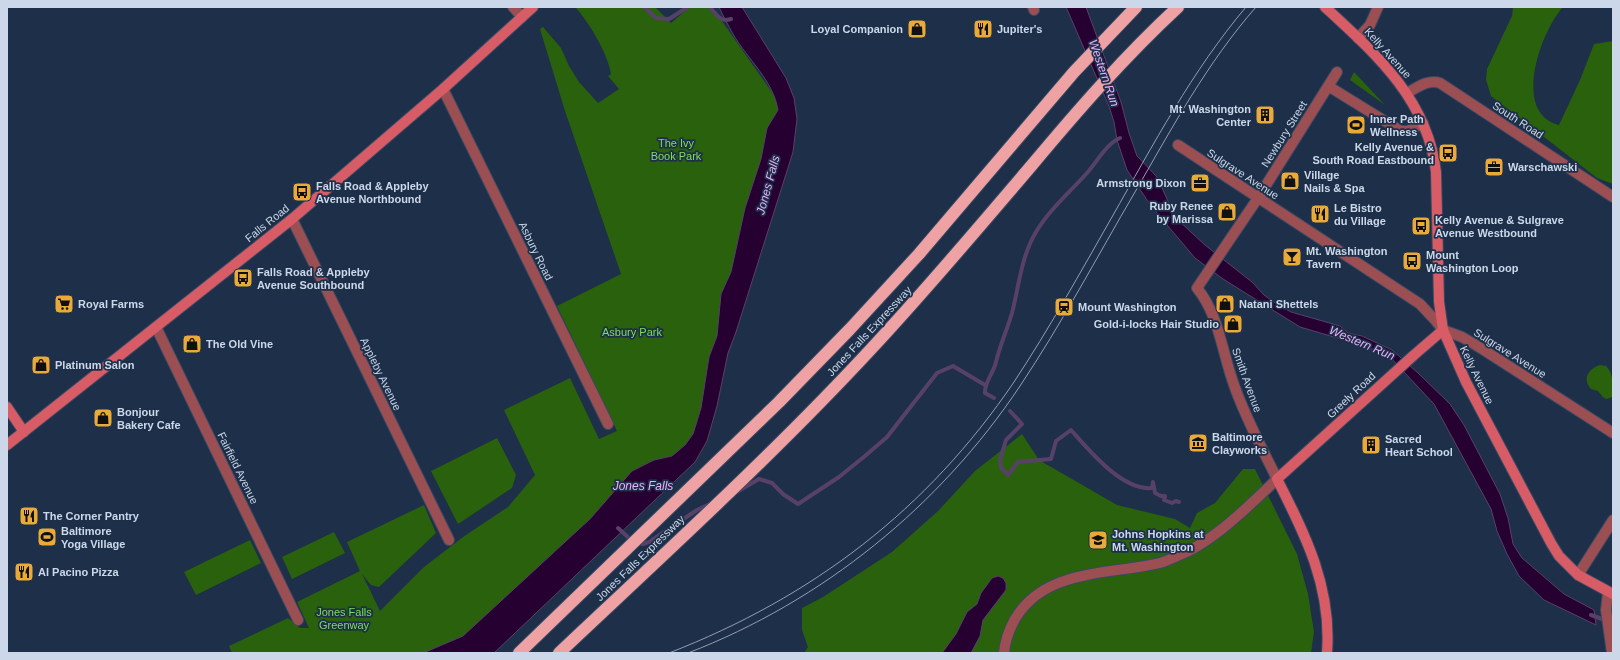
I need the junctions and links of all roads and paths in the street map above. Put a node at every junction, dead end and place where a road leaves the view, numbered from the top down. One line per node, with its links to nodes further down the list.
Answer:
1 (513, 7): 7 (street)
2 (533, 7): 7 (main road, Falls Road)
3 (1136, 7): 33 (highway, Jones Falls Expressway)
4 (1178, 7): 34 (highway, Jones Falls Expressway)
5 (1325, 7): 8 (main road, Kelly Avenue)
6 (1378, 7): 8 (street)
7 (522, 17): 11 (main road, Falls Road)
8 (1358, 38): 12 (main road, Kelly Avenue)
9 (1337, 72): 10 (street, Newbury Street)
10 (1328, 86): 13 (street); 16 (street, Newbury Street)
11 (443, 89): 17 (main road, Falls Road); 22 (street, Asbury Road)
12 (1407, 93): 13 (main road, Kelly Avenue); 15 (street, South Road)
13 (1423, 123): 20 (main road, Kelly Avenue)
14 (1178, 145): 16 (street, Sulgrave Avenue)
15 (1613, 197)
16 (1258, 198): 18 (street, Newbury Street); 20 (street, Sulgrave Avenue)
17 (292, 219): 19 (main road, Falls Road); 28 (street, Appleby Avenue)
18 (1197, 288): 26 (street, Smith Avenue)
19 (156, 327): 23 (main road, Falls Road); 31 (street, Fairfield Avenue)
20 (1443, 330): 24 (street, Sulgrave Avenue); 26 (main road, Greely Road); 29 (main road, Kelly Avenue)
21 (7, 408): 23 (main road)
22 (608, 424)
23 (24, 432): 25 (main road, Falls Road)
24 (1613, 433)
25 (7, 445)
26 (1277, 479): 35 (street); 36 (main road, Smith Avenue)
27 (1613, 520): 29 (street)
28 (449, 540)
29 (1578, 575): 30 (main road, Kelly Avenue)
30 (1610, 593): 32 (street)
31 (298, 620)
32 (1612, 649)
33 (519, 653)
34 (560, 653)
35 (1004, 653)
36 (1327, 653)

